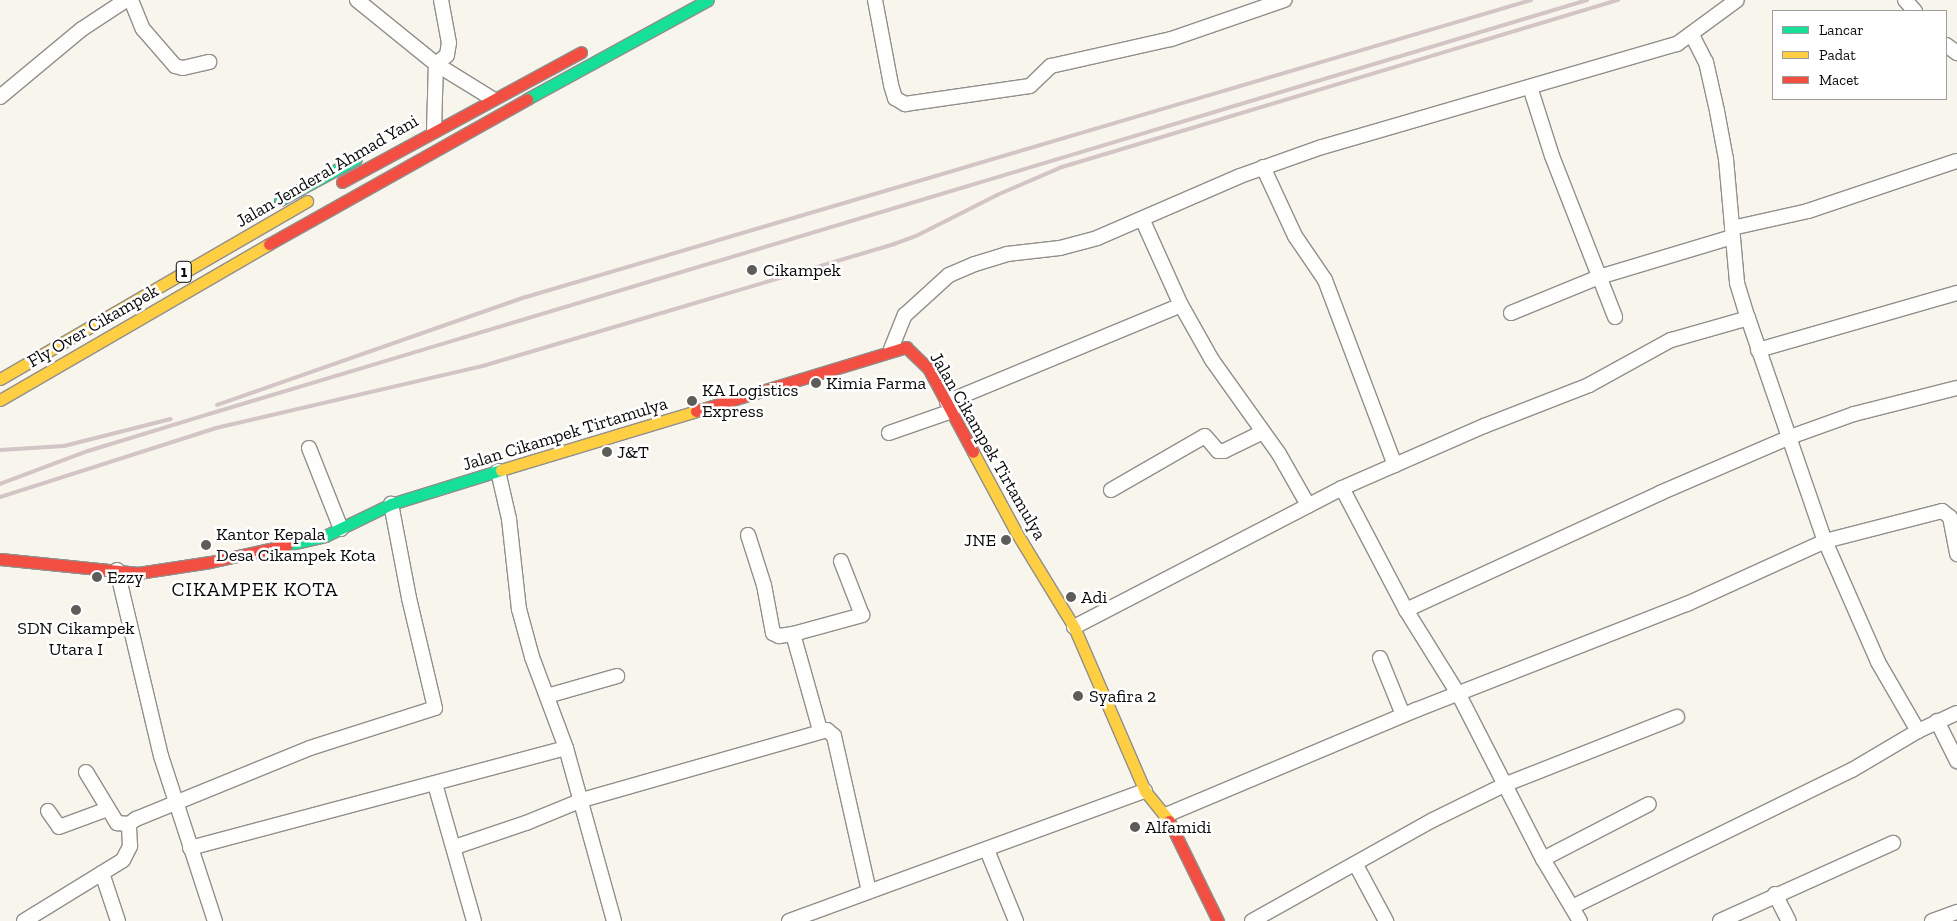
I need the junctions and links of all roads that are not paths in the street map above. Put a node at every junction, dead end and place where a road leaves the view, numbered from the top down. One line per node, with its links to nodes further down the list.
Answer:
1 (126, 0): 18 (street)
2 (131, 0): 15 (street)
3 (357, 0): 16 (street)
4 (441, 0): 16 (street)
5 (708, 0): 21 (main road, Jalan Jenderal Ahmad Yani / 1)
6 (875, 0): 7 (street)
7 (1284, 0)
8 (1737, 0): 11 (street)
9 (1905, 0): 10 (street)
10 (1915, 10)
11 (1692, 35): 17 (street); 30 (street)
12 (1947, 45): 14 (street)
13 (588, 48): 19 (main road, Jalan Jenderal Ahmad Yani)
14 (1957, 53)
15 (209, 62)
16 (436, 64): 19 (street); 20 (street)
17 (1530, 87): 24 (street); 31 (street)
18 (0, 97)
19 (491, 98): 20 (main road, Jalan Jenderal Ahmad Yani)
20 (434, 130): 22 (main road, Jalan Jenderal Ahmad Yani)
21 (458, 139): 26 (main road, Jalan Jenderal Ahmad Yani / 1); 41 (main road)
22 (409, 143): 25 (main road, Jalan Jenderal Ahmad Yani); 28 (main road)
23 (1957, 161): 30 (street)
24 (1263, 167): 29 (street); 50 (street)
25 (335, 186)
26 (360, 191): 42 (main road, Fly Over Cikampek / 1)
27 (318, 196): 39 (main road, Jalan Jenderal Ahmad Yani / 1)
28 (268, 206)
29 (1143, 221): 33 (street); 37 (street)
30 (1732, 232): 31 (street); 36 (street)
31 (1600, 277): 34 (street); 35 (street)
32 (1957, 293): 38 (street)
33 (1181, 305): 44 (street); 46 (street)
34 (1511, 313)
35 (1615, 317)
36 (1748, 318): 38 (street); 50 (street)
37 (891, 350): 44 (main road, Jalan Cikampek Tirtamulya); 51 (main road, Jalan Cikampek Tirtamulya)
38 (1758, 350): 48 (street)
39 (0, 379)
40 (1957, 388): 48 (street)
41 (39, 392)
42 (0, 400)
43 (14, 407): 45 (main road)
44 (950, 407): 47 (street); 64 (main road, Jalan Cikampek Tirtamulya)
45 (0, 411)
46 (1262, 432): 53 (street); 55 (street)
47 (889, 433)
48 (1790, 437): 58 (street); 63 (street)
49 (310, 448): 56 (street)
50 (1394, 465): 52 (street)
51 (498, 471): 54 (main road, Jalan Cikampek Tirtamulya); 69 (street)
52 (1342, 488): 55 (street); 63 (street)
53 (1112, 490)
54 (391, 504): 56 (main road, Jalan Cikampek Tirtamulya); 83 (street)
55 (1308, 505): 64 (street)
56 (341, 529): 62 (main road, Jalan Cikampek Tirtamulya)
57 (748, 535): 65 (street)
58 (1825, 541): 59 (street); 68 (street); 75 (street)
59 (1957, 554)
60 (0, 559): 62 (main road, Jalan Cikampek Tirtamulya)
61 (840, 561): 65 (street)
62 (117, 570): 83 (street)
63 (1406, 610): 68 (street)
64 (1074, 627): 81 (main road, Jalan Cikampek Tirtamulya)
65 (793, 634): 74 (street)
66 (1380, 658): 71 (street)
67 (617, 676): 69 (street)
68 (1459, 695): 71 (street); 80 (street)
69 (547, 696): 76 (street)
70 (1957, 714): 73 (street)
71 (1403, 715): 87 (street)
72 (1677, 717): 80 (street)
73 (1937, 722): 75 (street); 77 (street)
74 (820, 730): 82 (street); 96 (street)
75 (1918, 731): 98 (street)
76 (566, 748): 79 (street); 82 (street)
77 (1957, 761)
78 (86, 772): 85 (street)
79 (435, 784): 90 (street); 91 (street)
80 (1504, 785): 93 (street); 94 (street)
81 (1145, 792): 87 (main road, Jalan Cikampek Tirtamulya); 92 (street)
82 (582, 800): 90 (street); 104 (street)
83 (174, 801): 88 (street); 91 (street)
84 (1649, 804): 93 (street)
85 (108, 809): 86 (street); 88 (street)
86 (48, 811)
87 (1166, 815): 107 (main road, Jalan Cikampek Tirtamulya)
88 (129, 824): 95 (street)
89 (1893, 843): 97 (street)
90 (455, 846): 103 (street)
91 (190, 848): 102 (street)
92 (987, 850): 96 (street); 106 (street)
93 (1543, 859): 98 (street)
94 (1356, 864): 108 (street); 109 (street)
95 (102, 873): 100 (street); 101 (street)
96 (869, 891): 105 (street)
97 (1775, 894): 111 (street); 112 (street)
98 (1572, 907): 110 (street)
99 (1957, 912): 113 (street)
100 (24, 921)
101 (118, 921)
102 (215, 921)
103 (474, 921)
104 (614, 921)
105 (789, 921)
106 (1016, 921)
107 (1218, 921)
108 (1252, 921)
109 (1386, 921)
110 (1580, 921)
111 (1720, 921)
112 (1789, 921)
113 (1932, 921)

